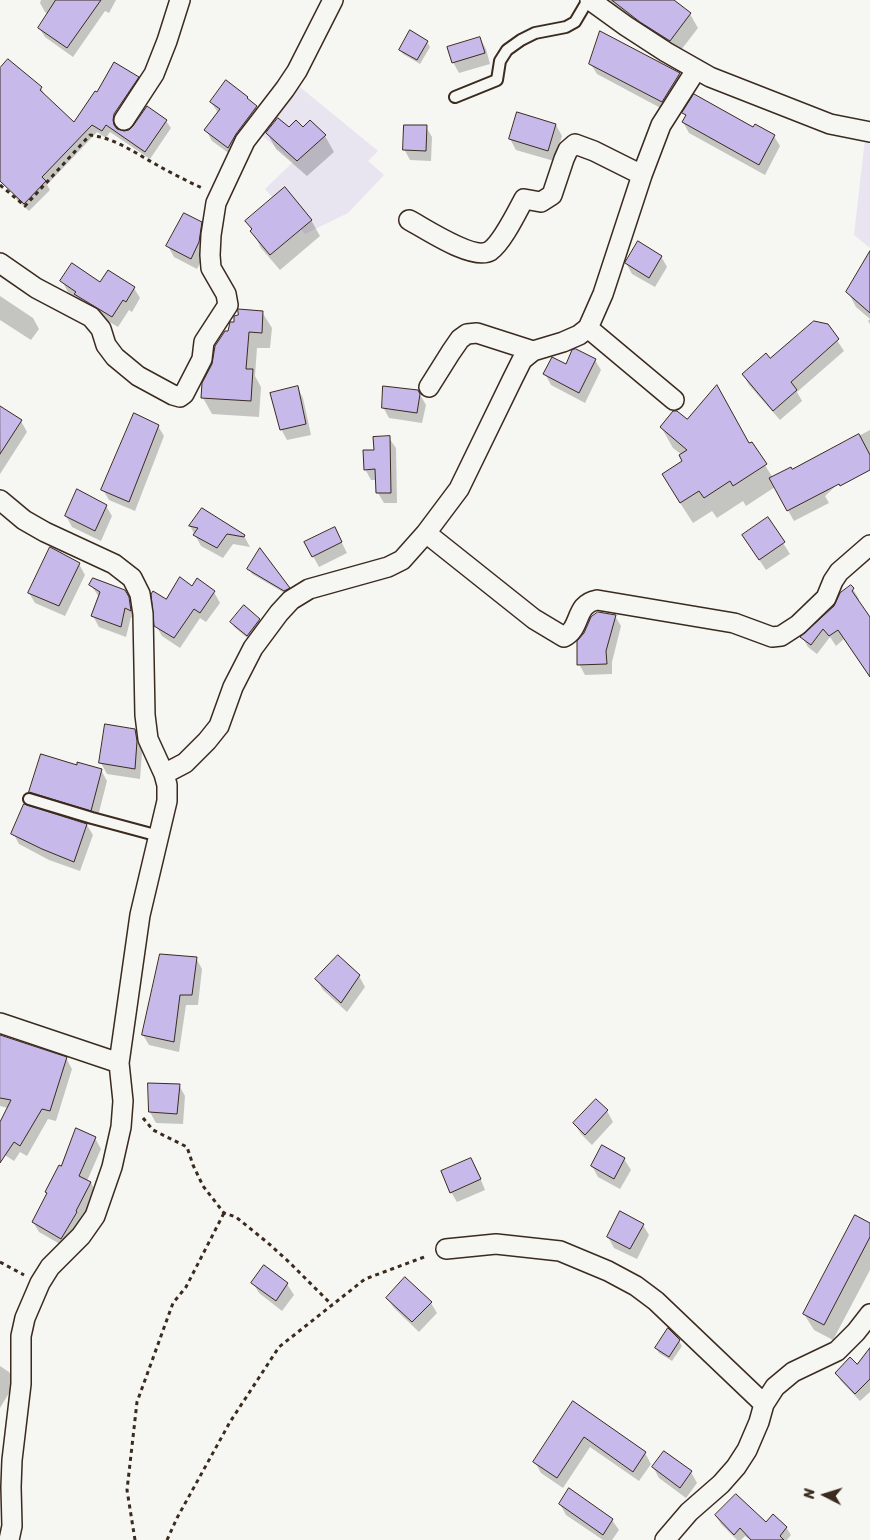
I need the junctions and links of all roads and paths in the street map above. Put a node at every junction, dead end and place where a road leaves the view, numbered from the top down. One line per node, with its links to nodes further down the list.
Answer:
1 (180, 0): 6 (street)
2 (333, 0): 10 (street)
3 (589, 0): 4 (street); 5 (lane)
4 (696, 70): 7 (street); 8 (street)
5 (455, 97)
6 (124, 120)
7 (870, 132)
8 (642, 175): 11 (street); 13 (street)
9 (0, 185): 10 (path)
10 (219, 197): 12 (street)
11 (409, 220)
12 (0, 263)
13 (588, 328): 14 (street); 16 (street)
14 (533, 351): 15 (street); 18 (street)
15 (429, 388)
16 (674, 400)
17 (0, 500): 20 (street)
18 (426, 533): 19 (street); 20 (street)
19 (870, 545)
20 (164, 774): 22 (street)
21 (29, 799): 22 (lane)
22 (159, 836): 24 (street)
23 (0, 1023): 24 (street)
24 (118, 1063): 29 (street)
25 (142, 1117): 26 (path)
26 (224, 1213): 30 (path); 34 (path)
27 (446, 1250): 30 (path); 32 (street)
28 (0, 1262): 29 (path)
29 (40, 1283): 33 (street)
30 (332, 1305): 35 (path)
31 (870, 1314): 32 (street)
32 (764, 1404): 36 (street)
33 (9, 1540)
34 (135, 1540)
35 (167, 1540)
36 (665, 1540)

